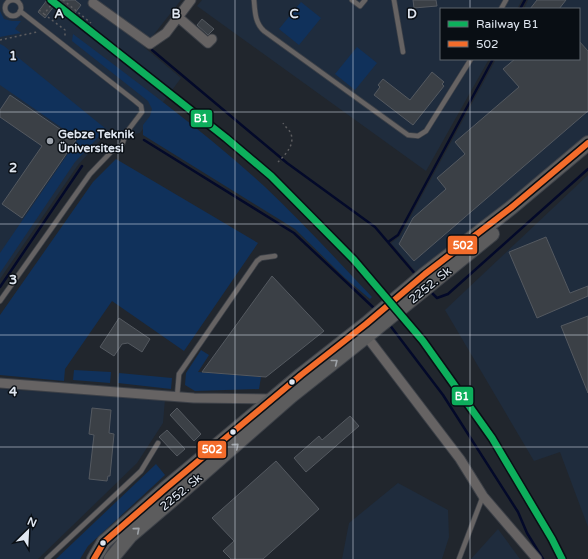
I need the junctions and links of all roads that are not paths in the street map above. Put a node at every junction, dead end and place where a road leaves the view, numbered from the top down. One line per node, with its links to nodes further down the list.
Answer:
1 (191, 0): 8 (street)
2 (254, 0): 11 (lane)
3 (352, 0): 4 (lane)
4 (365, 0)
5 (394, 0): 10 (lane)
6 (94, 3): 8 (street)
7 (20, 11): 16 (lane)
8 (178, 17): 9 (street)
9 (212, 40)
10 (403, 52)
11 (470, 60)
12 (588, 143): 15 (main road, 2252. Sk)
13 (588, 154): 15 (main road, 2252. Sk)
14 (275, 256): 19 (lane)
15 (428, 279): 17 (main road, 2252. Sk)
16 (0, 301)
17 (366, 330): 20 (main road, 2252. Sk); 22 (street); 25 (main road, 2252. Sk, one-way to 17)
18 (0, 383): 19 (street)
19 (177, 397): 20 (street)
20 (273, 399): 24 (main road, 2252. Sk)
21 (158, 443): 23 (lane)
22 (483, 496): 26 (lane); 27 (street)
23 (46, 559)
24 (94, 559)
25 (111, 559)
26 (459, 559)
27 (536, 559)

